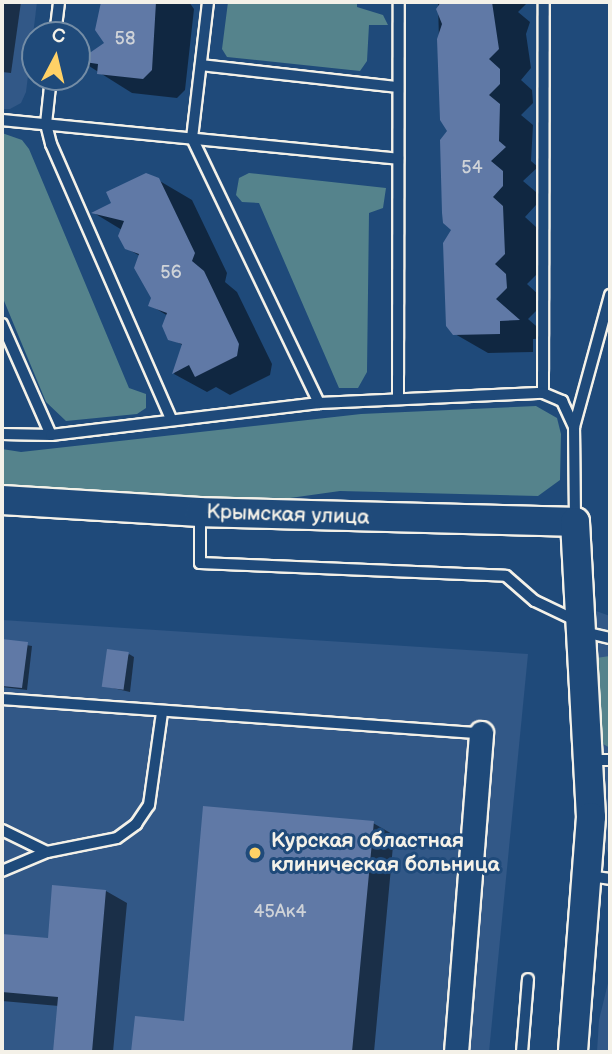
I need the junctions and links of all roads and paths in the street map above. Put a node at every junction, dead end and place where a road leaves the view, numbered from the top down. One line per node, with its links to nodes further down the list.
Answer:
1 (59, 2): 5 (lane)
2 (208, 2): 6 (lane)
3 (399, 2): 7 (lane)
4 (544, 2): 16 (lane)
5 (57, 21)
6 (201, 65): 7 (lane); 11 (lane)
7 (398, 87): 12 (lane)
8 (50, 91): 10 (lane)
9 (2, 120): 10 (lane)
10 (46, 124): 11 (lane); 19 (lane)
11 (192, 138): 12 (lane); 18 (lane)
12 (398, 159): 17 (lane)
13 (610, 296): 15 (lane)
14 (2, 324): 22 (lane)
15 (606, 334): 20 (lane)
16 (543, 393): 17 (lane); 20 (lane)
17 (398, 399): 18 (lane)
18 (319, 403): 19 (lane)
19 (171, 419): 22 (lane)
20 (574, 428): 25 (lane)
21 (2, 433): 22 (lane)
22 (51, 435)
23 (2, 500): 24 (street, Крымская улица)
24 (200, 512): 25 (street, Крымская улица); 26 (lane)
25 (575, 522): 26 (street)
26 (592, 631): 30 (street)
27 (2, 699): 28 (lane)
28 (162, 712): 29 (lane); 32 (lane)
29 (481, 733): 36 (street)
30 (599, 760): 34 (street)
31 (2, 830): 32 (lane)
32 (47, 852): 33 (lane)
33 (2, 871)
34 (599, 877): 38 (street)
35 (528, 979): 37 (lane)
36 (456, 1052)
37 (522, 1052)
38 (572, 1052)

